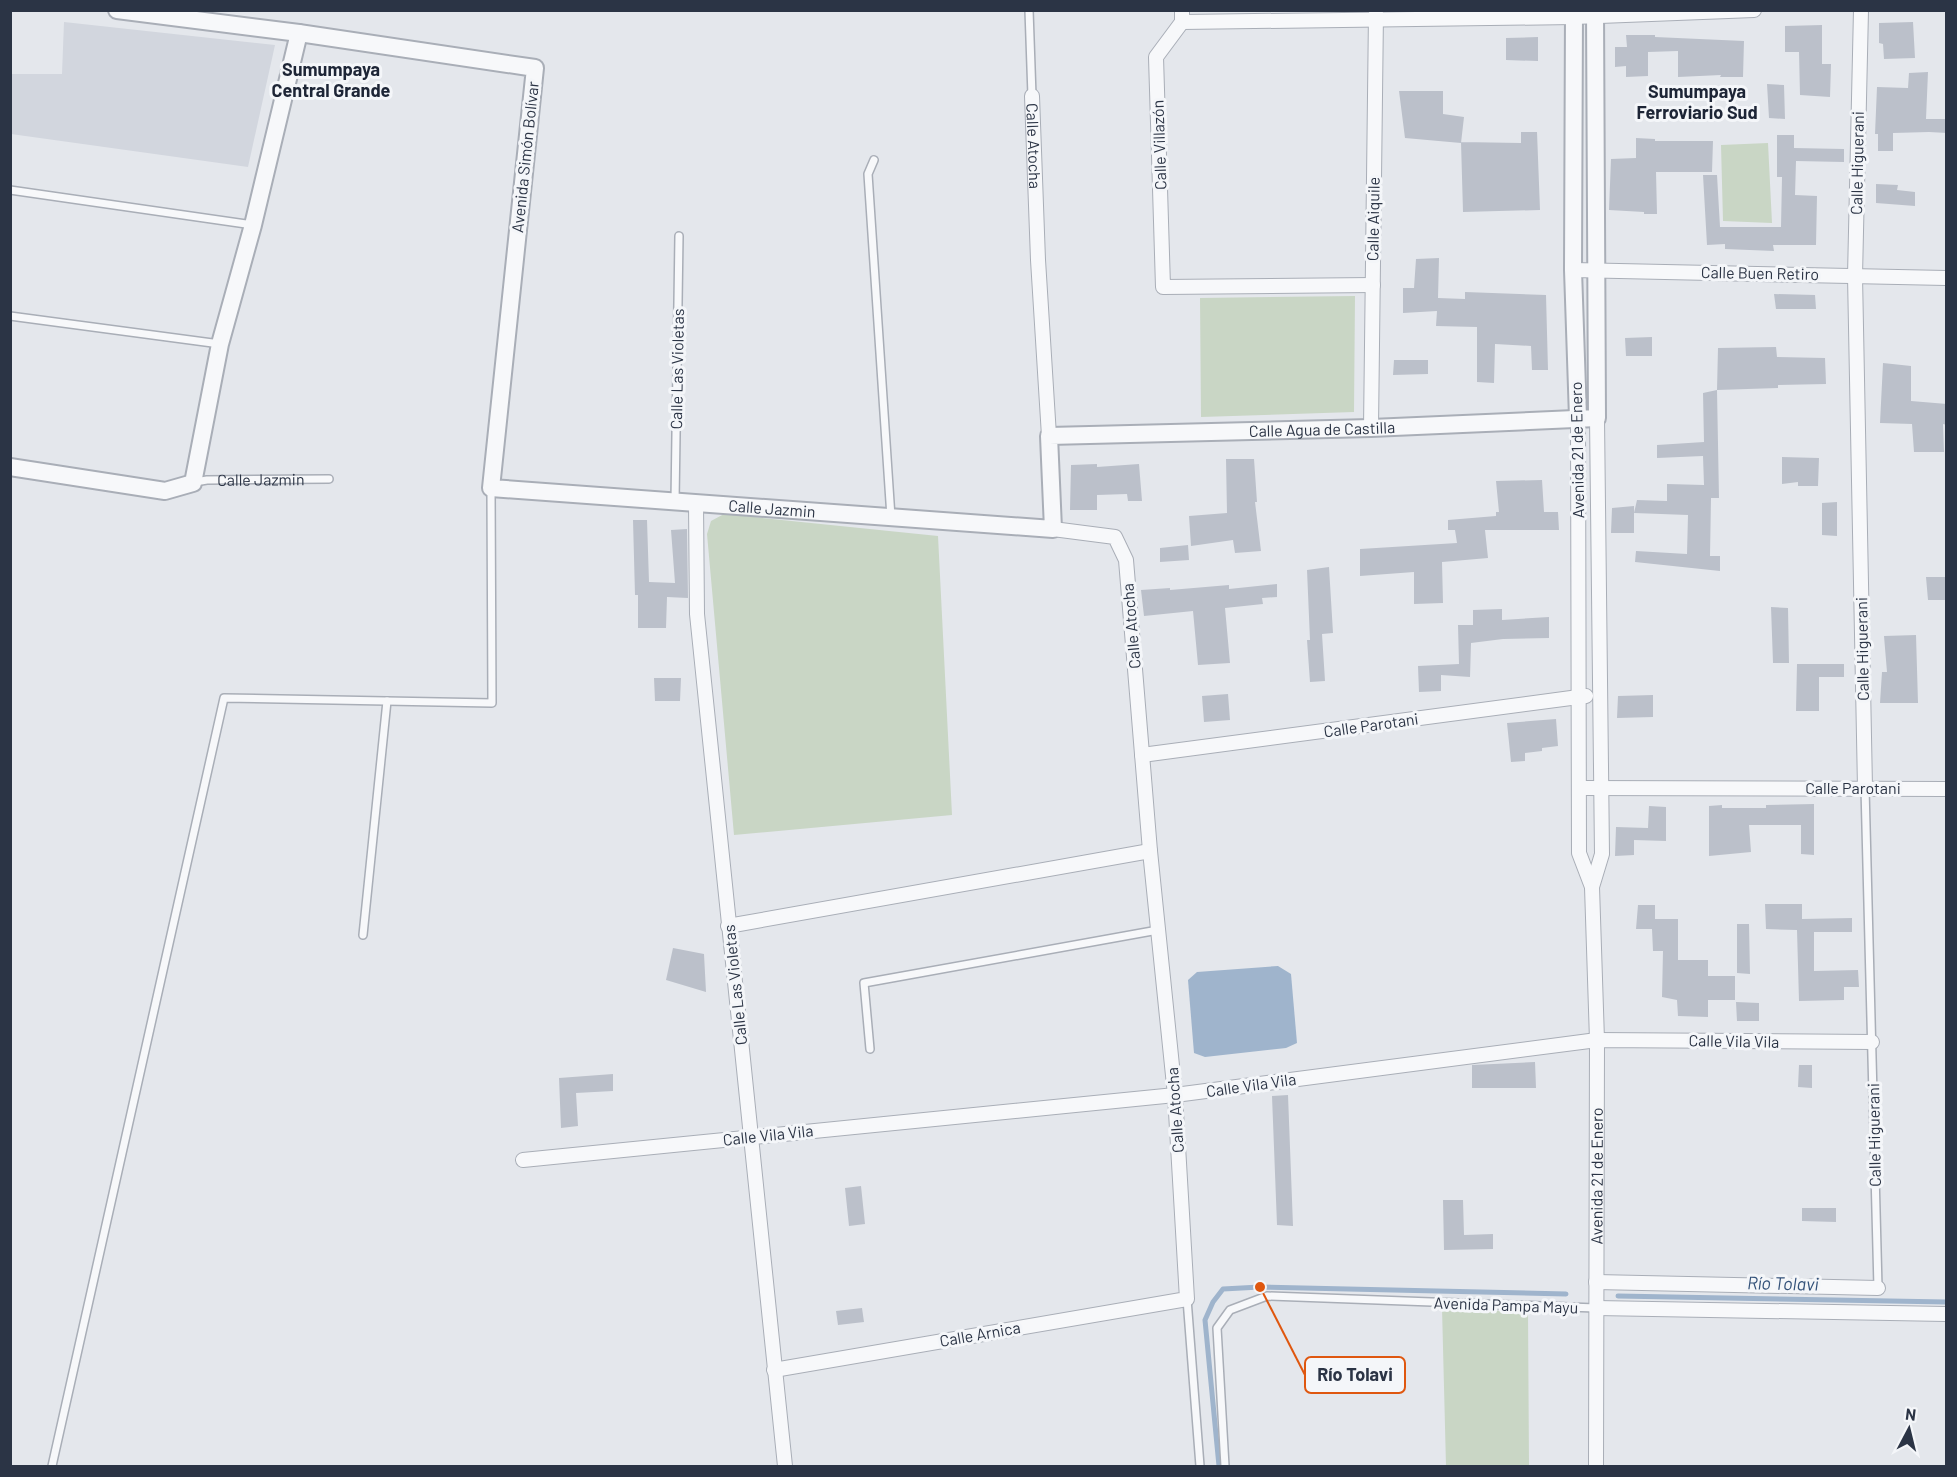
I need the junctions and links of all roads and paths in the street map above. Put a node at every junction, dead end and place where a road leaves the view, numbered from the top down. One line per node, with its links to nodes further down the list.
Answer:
1 (117, 10): 9 (street, Avenida Simón Bolívar)
2 (1029, 10): 10 (lane, Calle Atocha)
3 (1754, 10): 5 (street)
4 (1861, 10): 17 (street, Calle Higuerani)
5 (1595, 13): 6 (street); 16 (street, Avenida 21 de Enero)
6 (1574, 14): 7 (street); 15 (street, Avenida 21 de Enero)
7 (1376, 15): 8 (street); 19 (street, Calle Aiquile)
8 (1182, 16): 19 (street, Calle Villazón)
9 (299, 33): 13 (street); 29 (street, Avenida Simón Bolívar)
10 (1032, 96): 25 (street, Calle Atocha)
11 (874, 160): 32 (lane)
12 (10, 190): 13 (lane)
13 (253, 225): 21 (street)
14 (679, 236): 30 (lane, Calle Las Violetas)
15 (1573, 270): 16 (street, Calle Buen Retiro); 22 (street, Avenida 21 de Enero)
16 (1595, 270): 17 (street, Calle Buen Retiro); 23 (street, Avenida 21 de Enero)
17 (1855, 276): 18 (street, Calle Buen Retiro); 39 (street, Calle Higuerani)
18 (1947, 278)
19 (1372, 285): 24 (street, Calle Aiquile)
20 (10, 316): 21 (lane)
21 (220, 344): 28 (street)
22 (1578, 418): 23 (street, Calle Agua de Castilla); 24 (street, Calle Agua de Castilla); 35 (street, Avenida 21 de Enero)
23 (1597, 418): 34 (street, Avenida 21 de Enero)
24 (1371, 428): 25 (street, Calle Agua de Castilla)
25 (1049, 436): 33 (street, Calle Atocha)
26 (10, 467): 28 (street)
27 (329, 479): 28 (lane, Calle Jazmin)
28 (193, 483)
29 (491, 488): 30 (street, Calle Jazmin); 36 (lane)
30 (675, 501): 31 (street, Calle Jazmin)
31 (696, 503): 32 (street, Calle Jazmin); 44 (street, Calle Las Violetas)
32 (891, 518): 33 (street, Calle Jazmin)
33 (1053, 529): 37 (street, Calle Atocha)
34 (1600, 694): 35 (street, Calle Parotani); 40 (street, Avenida 21 de Enero)
35 (1579, 697): 37 (street, Calle Parotani); 38 (street, Avenida 21 de Enero)
36 (387, 701): 46 (lane); 59 (lane)
37 (1142, 755): 42 (street, Calle Atocha)
38 (1579, 788): 40 (street, Calle Parotani); 43 (street, Avenida 21 de Enero)
39 (1865, 788): 40 (street, Calle Parotani); 41 (street, Calle Parotani); 48 (lane, Calle Higuerani)
40 (1601, 789): 43 (street, Avenida 21 de Enero)
41 (1947, 789)
42 (1150, 851): 44 (street); 45 (street, Calle Atocha)
43 (1592, 887): 47 (street, Avenida 21 de Enero)
44 (728, 926): 51 (street, Calle Las Violetas)
45 (1158, 930): 49 (lane); 50 (street, Calle Atocha)
46 (363, 935)
47 (1597, 1040): 48 (street, Calle Vila Vila); 50 (street, Calle Vila Vila); 53 (street, Avenida 21 de Enero)
48 (1872, 1042): 54 (lane, Calle Higuerani)
49 (870, 1049)
50 (1175, 1095): 51 (street, Calle Vila Vila); 55 (street, Calle Atocha)
51 (752, 1136): 52 (street, Calle Vila Vila); 58 (street, Calle Las Violetas)
52 (523, 1160)
53 (1596, 1282): 54 (street, Avenida Pampa Mayu); 56 (street, Avenida 21 de Enero)
54 (1878, 1288)
55 (1187, 1299): 58 (street, Calle Arnica); 61 (lane)
56 (1596, 1308): 57 (street, Avenida Pampa Mayu); 62 (lane, Avenida Pampa Mayu); 63 (street, Avenida 21 de Enero)
57 (1947, 1314)
58 (774, 1370): 60 (street, Calle Las Violetas)
59 (52, 1467)
60 (785, 1467)
61 (1200, 1467)
62 (1225, 1467)
63 (1596, 1467)

